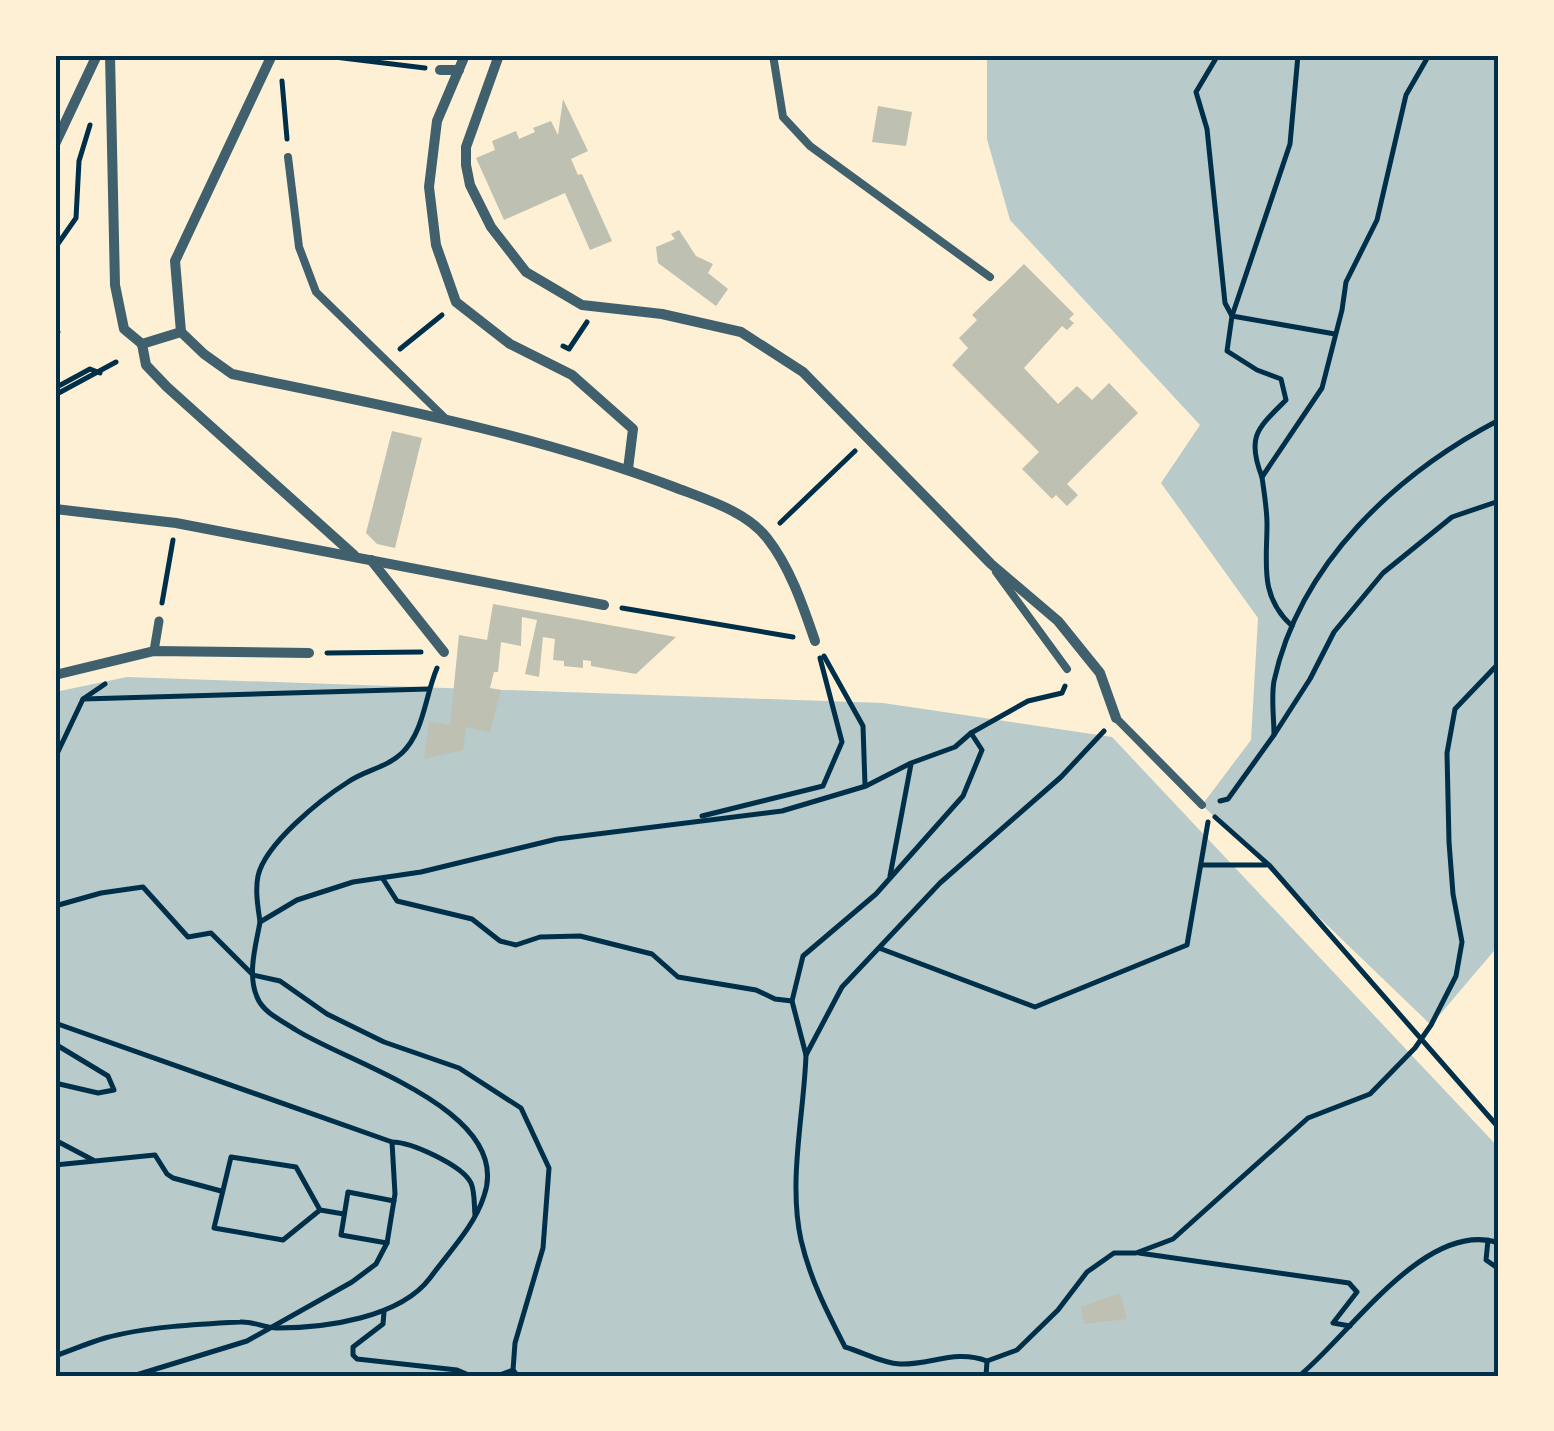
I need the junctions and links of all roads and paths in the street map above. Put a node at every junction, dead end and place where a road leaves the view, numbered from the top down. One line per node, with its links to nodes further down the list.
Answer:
1 (97, 55): 15 (street)
2 (110, 55): 26 (street)
3 (272, 55): 23 (street)
4 (318, 55): 11 (path)
5 (465, 55): 12 (street)
6 (499, 55): 35 (street)
7 (772, 55): 18 (lane)
8 (1218, 55): 20 (path)
9 (1298, 55): 20 (path)
10 (1430, 55): 24 (path)
11 (440, 70): 12 (street)
12 (459, 70): 19 (street)
13 (282, 73): 16 (path)
14 (92, 114): 17 (path)
15 (55, 144)
16 (288, 157): 28 (lane)
17 (55, 248)
18 (990, 278)
19 (456, 302): 28 (path); 36 (street)
20 (1232, 316): 24 (path); 37 (path)
21 (586, 324): 27 (path)
22 (55, 325): 25 (path)
23 (181, 332): 26 (street); 33 (street)
24 (1335, 334): 37 (path)
25 (55, 338)
26 (142, 344): 42 (street)
27 (569, 348)
28 (386, 360): 33 (lane)
29 (116, 362): 30 (path)
30 (100, 373): 31 (path); 32 (path)
31 (55, 388)
32 (55, 396)
33 (446, 419): 36 (street)
34 (1499, 420): 47 (path)
35 (868, 439): 41 (path); 44 (street)
36 (628, 469): 48 (street)
37 (1262, 477): 47 (path)
38 (1499, 501): 59 (path)
39 (55, 510): 40 (street)
40 (176, 523): 42 (street); 46 (path)
41 (776, 526)
42 (354, 555): 43 (street)
43 (371, 560): 45 (street); 50 (street)
44 (991, 564): 53 (lane); 57 (street)
45 (604, 605): 48 (path)
46 (159, 621): 49 (street)
47 (1292, 626): 59 (path)
48 (815, 641): 62 (path); 64 (path)
49 (154, 651): 51 (street); 54 (street)
50 (444, 652): 51 (path); 55 (path)
51 (308, 653)
52 (1499, 663): 75 (path)
53 (1067, 669)
54 (55, 675)
55 (428, 689): 60 (path); 70 (path)
56 (1062, 693): 58 (path)
57 (1116, 718): 63 (lane); 71 (path)
58 (971, 732): 61 (path); 68 (path)
59 (1274, 735): 63 (path)
60 (55, 758)
61 (911, 763): 62 (path); 68 (path)
62 (866, 786): 64 (path)
63 (1202, 805): 65 (path); 66 (path)
64 (681, 821): 67 (path)
65 (1201, 865): 66 (path); 71 (path)
66 (1268, 865): 75 (path)
67 (382, 878): 70 (path); 73 (path)
68 (890, 879): 73 (path)
69 (55, 906): 72 (path)
70 (260, 922): 72 (path)
71 (879, 948): 77 (path)
72 (253, 975): 88 (path); 99 (path)
73 (792, 1001): 77 (path)
74 (55, 1023): 81 (path)
75 (1422, 1037): 79 (path); 92 (path)
76 (55, 1044): 78 (path)
77 (806, 1054): 98 (path)
78 (55, 1084)
79 (1499, 1128)
80 (55, 1140): 82 (path)
81 (392, 1142): 85 (path); 88 (path)
82 (96, 1162): 83 (path); 84 (path)
83 (55, 1164)
84 (221, 1191): 86 (path); 86 (path)
85 (394, 1200): 87 (path); 90 (path)
86 (320, 1210): 87 (path)
87 (344, 1214): 90 (path)
88 (475, 1218): 94 (path)
89 (1488, 1240): 91 (path); 93 (path); 95 (path)
90 (387, 1243): 96 (path)
91 (1499, 1244)
92 (1136, 1253): 95 (path); 98 (path)
93 (1499, 1269)
94 (384, 1312): 96 (path); 101 (path)
95 (1350, 1326): 104 (path)
96 (274, 1328): 97 (path); 100 (path)
97 (55, 1356)
98 (988, 1361): 103 (path)
99 (516, 1373): 102 (path)
100 (134, 1376)
101 (470, 1376)
102 (497, 1376)
103 (986, 1376)
104 (1298, 1376)

